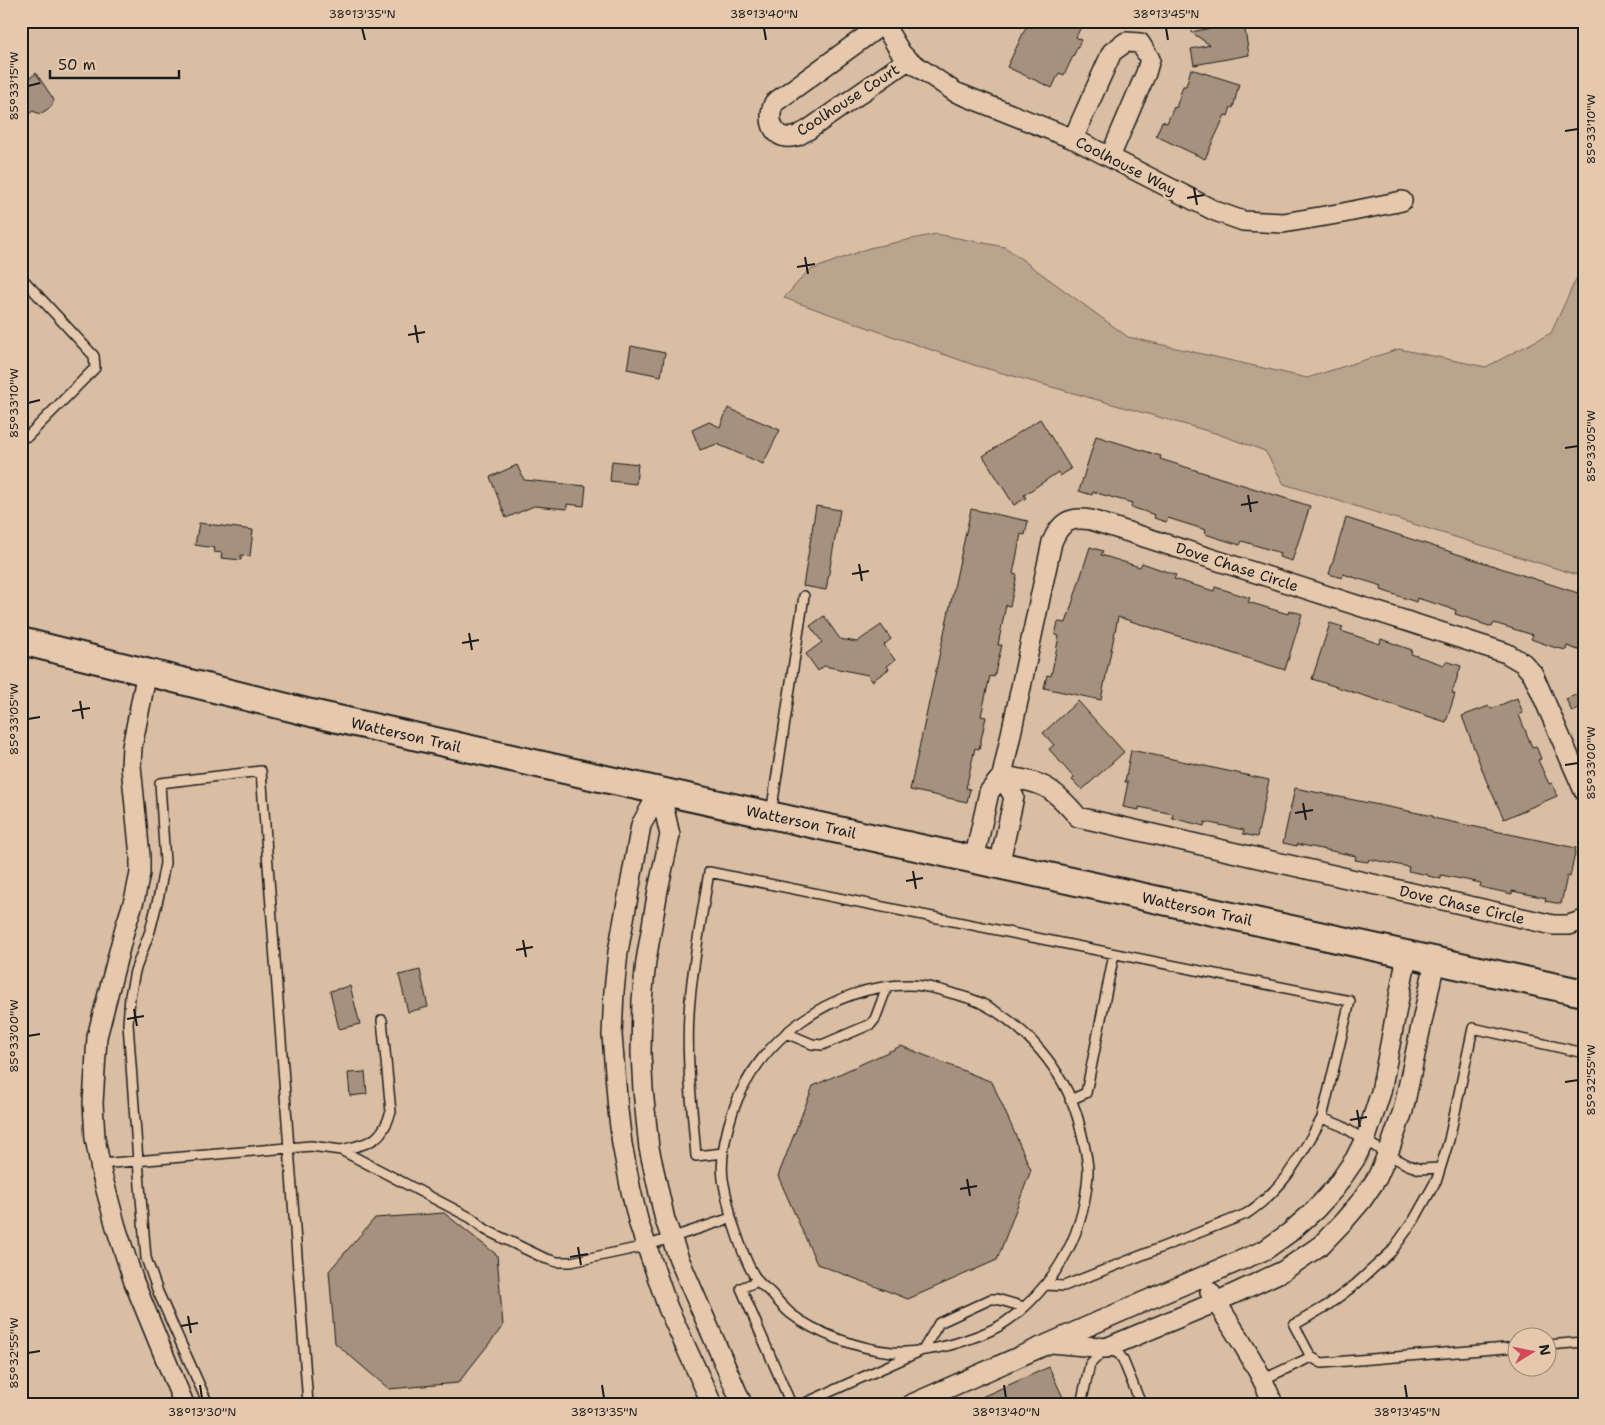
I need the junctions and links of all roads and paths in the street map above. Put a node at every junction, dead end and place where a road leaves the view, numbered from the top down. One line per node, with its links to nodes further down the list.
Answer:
1 (884, 22): 2 (street, Coolhouse Way); 2 (street, Coolhouse Court)
2 (908, 60): 3 (street, Coolhouse Way)
3 (1073, 138): 4 (street, Coolhouse Way); 4 (street)
4 (1110, 157): 5 (street, Coolhouse Way)
5 (1402, 201)
6 (21, 277): 7 (lane)
7 (21, 438)
8 (804, 596): 14 (lane)
9 (21, 640): 10 (main road, Watterson Trail)
10 (147, 672): 12 (main road, Watterson Trail); 34 (street)
11 (1002, 776): 13 (street, Dove Chase Circle); 15 (street, Dove Chase Circle); 16 (street); 17 (street, Dove Chase Circle)
12 (660, 791): 14 (main road, Watterson Trail); 37 (street); 38 (street)
13 (1584, 791)
14 (770, 816): 15 (main road, Watterson Trail)
15 (974, 860): 16 (main road, Watterson Trail)
16 (999, 866): 19 (main road, Watterson Trail)
17 (1584, 920)
18 (1114, 954): 26 (lane); 27 (lane); 31 (lane)
19 (1407, 955): 20 (main road, Watterson Trail); 28 (street)
20 (1435, 961): 22 (main road, Watterson Trail); 32 (street)
21 (888, 987): 24 (lane); 24 (lane); 26 (lane)
22 (1584, 993)
23 (382, 1020): 30 (lane)
24 (786, 1033): 31 (lane)
25 (1584, 1053): 35 (lane)
26 (1070, 1100): 41 (lane)
27 (1322, 1118): 28 (lane); 41 (lane)
28 (1365, 1140): 32 (lane); 39 (street)
29 (288, 1148): 30 (lane); 33 (lane); 33 (lane); 55 (lane)
30 (341, 1150): 38 (lane)
31 (723, 1153): 36 (lane)
32 (1387, 1154): 35 (lane); 43 (street)
33 (138, 1161): 34 (lane); 54 (lane)
34 (100, 1164): 53 (street)
35 (1440, 1168): 51 (lane)
36 (732, 1218): 37 (lane); 40 (lane)
37 (672, 1238): 38 (lane); 57 (street)
38 (646, 1246): 56 (street)
39 (1201, 1278): 42 (street); 43 (street)
40 (758, 1281): 50 (lane); 58 (lane)
41 (1046, 1284): 44 (lane)
42 (1143, 1302): 46 (street); 48 (street)
43 (1216, 1302): 48 (street); 52 (street)
44 (1024, 1307): 50 (lane); 50 (lane)
45 (1584, 1342): 47 (lane)
46 (1051, 1343): 48 (street); 60 (street)
47 (1558, 1344)
48 (1106, 1348): 61 (lane); 62 (lane)
49 (1508, 1348): 51 (lane)
50 (923, 1350): 59 (lane)
51 (1311, 1357): 52 (lane)
52 (1262, 1380): 63 (street)
53 (184, 1404)
54 (208, 1404)
55 (308, 1404)
56 (712, 1404)
57 (742, 1404)
58 (791, 1404)
59 (803, 1404)
60 (912, 1404)
61 (1081, 1404)
62 (1141, 1404)
63 (1273, 1404)

